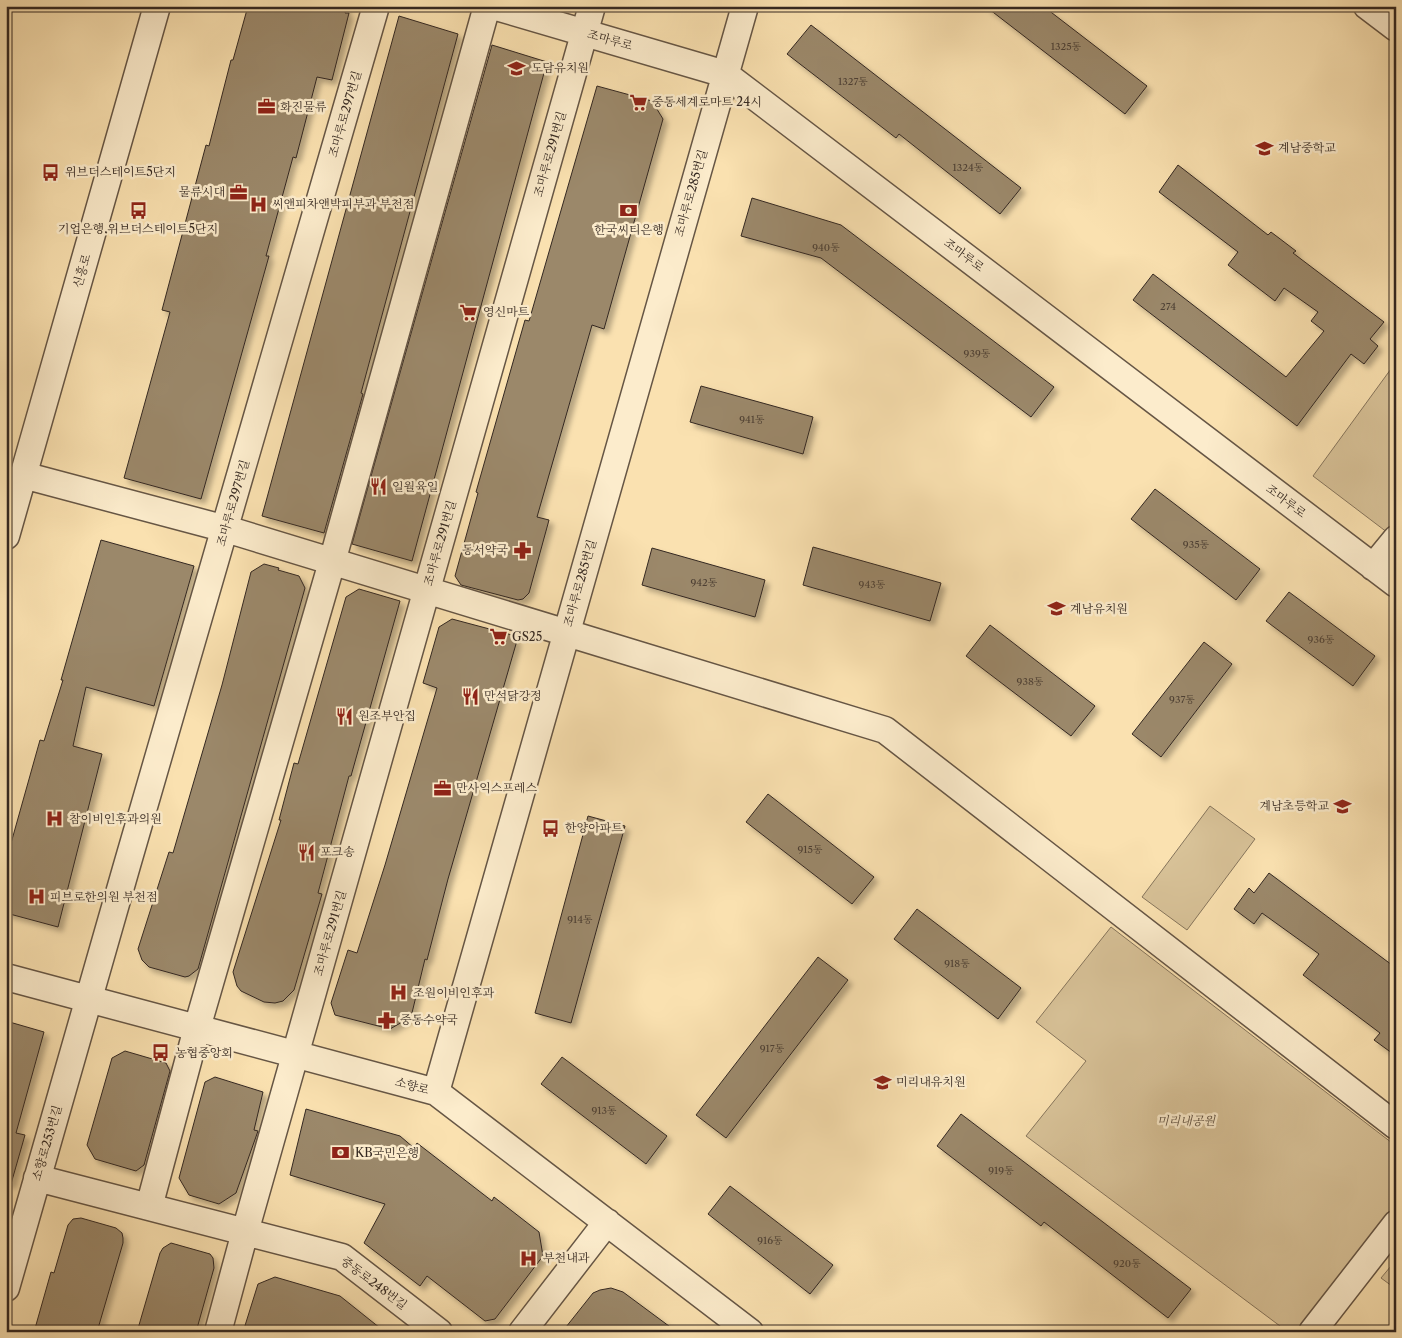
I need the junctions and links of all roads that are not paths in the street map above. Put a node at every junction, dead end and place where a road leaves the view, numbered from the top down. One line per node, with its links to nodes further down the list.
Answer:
1 (157, 6): 11 (street, 신흥로)
2 (376, 6): 12 (street, 조마루로297번길)
3 (487, 6): 15 (street)
4 (493, 6): 9 (street, 조마루로)
5 (592, 6): 9 (street, 조마루로291번길)
6 (745, 6): 10 (street, 조마루로285번길)
7 (1366, 6): 8 (street)
8 (1396, 28)
9 (584, 33): 10 (street, 조마루로); 18 (street, 조마루로291번길)
10 (725, 74): 16 (street, 조마루로); 19 (street, 조마루로285번길)
11 (23, 476): 12 (street); 13 (street, 신흥로)
12 (226, 529): 15 (street); 21 (street, 조마루로297번길)
13 (6, 536)
14 (1396, 539): 16 (street)
15 (332, 562): 18 (street); 22 (street)
16 (1374, 567): 17 (street, 조마루로)
17 (1396, 584)
18 (427, 591): 19 (street); 23 (street, 조마루로291번길)
19 (565, 633): 24 (street, 조마루로285번길); 25 (street)
20 (6, 977): 21 (street, 소향로)
21 (88, 998): 22 (street, 소향로); 26 (street, 소향로253번길)
22 (197, 1028): 23 (street, 소향로); 27 (street)
23 (296, 1054): 24 (street, 소향로); 30 (street)
24 (436, 1092): 28 (street, 소향로)
25 (1396, 1126)
26 (37, 1178): 27 (street, 중동로248번길); 31 (street, 소향로253번길)
27 (149, 1207): 30 (street, 중동로248번길)
28 (607, 1222): 34 (street); 35 (street, 소향로)
29 (1396, 1224): 36 (street)
30 (245, 1232): 32 (street); 33 (street, 중동로248번길)
31 (6, 1288)
32 (218, 1332)
33 (439, 1332)
34 (522, 1332)
35 (750, 1332)
36 (1312, 1332)

